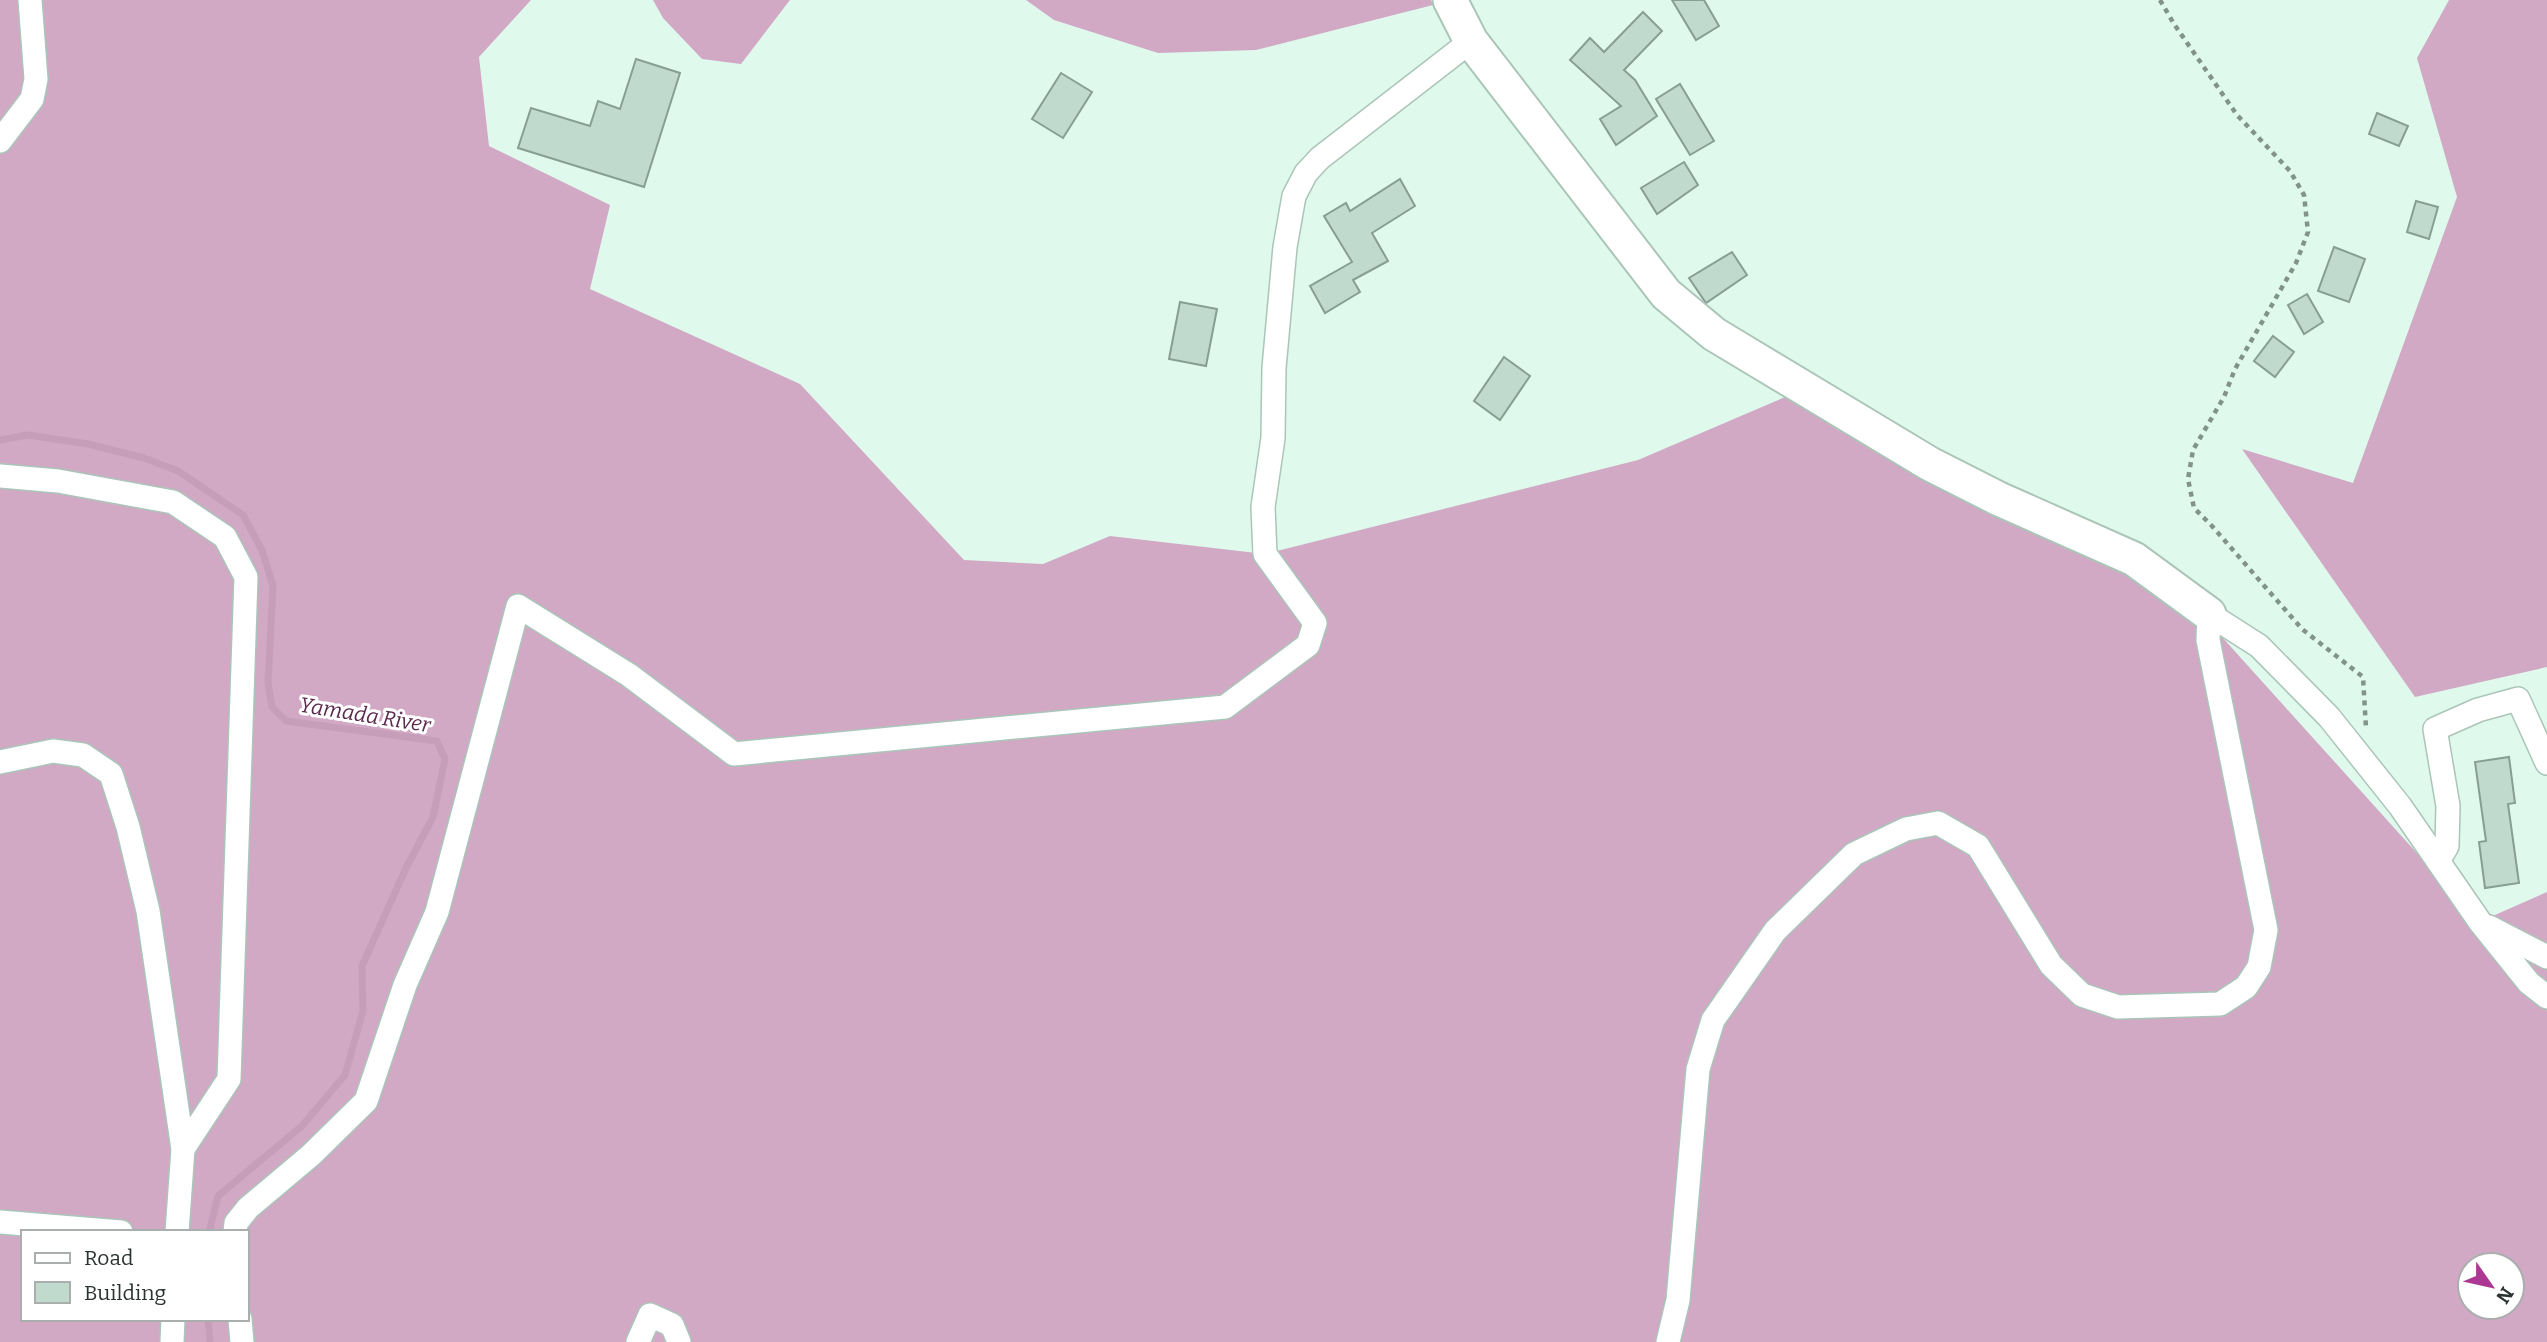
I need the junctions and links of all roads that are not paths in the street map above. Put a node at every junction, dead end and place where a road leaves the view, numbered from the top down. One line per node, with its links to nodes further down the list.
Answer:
1 (30, 0): 4 (street)
2 (1450, 0): 3 (street)
3 (1471, 41): 6 (street); 17 (street)
4 (0, 141)
5 (0, 476): 13 (street)
6 (2209, 614): 9 (street); 24 (street)
7 (0, 762): 13 (street)
8 (2547, 763): 9 (street)
9 (2438, 861): 10 (street)
10 (2480, 922): 11 (street); 12 (street)
11 (2547, 957)
12 (2547, 997)
13 (183, 1149): 16 (street)
14 (0, 1222): 15 (street)
15 (97, 1230)
16 (177, 1230)
17 (235, 1230)
18 (173, 1321): 20 (street)
19 (240, 1321): 21 (street)
20 (173, 1342)
21 (242, 1342)
22 (638, 1342): 23 (street)
23 (678, 1342)
24 (1668, 1342)

